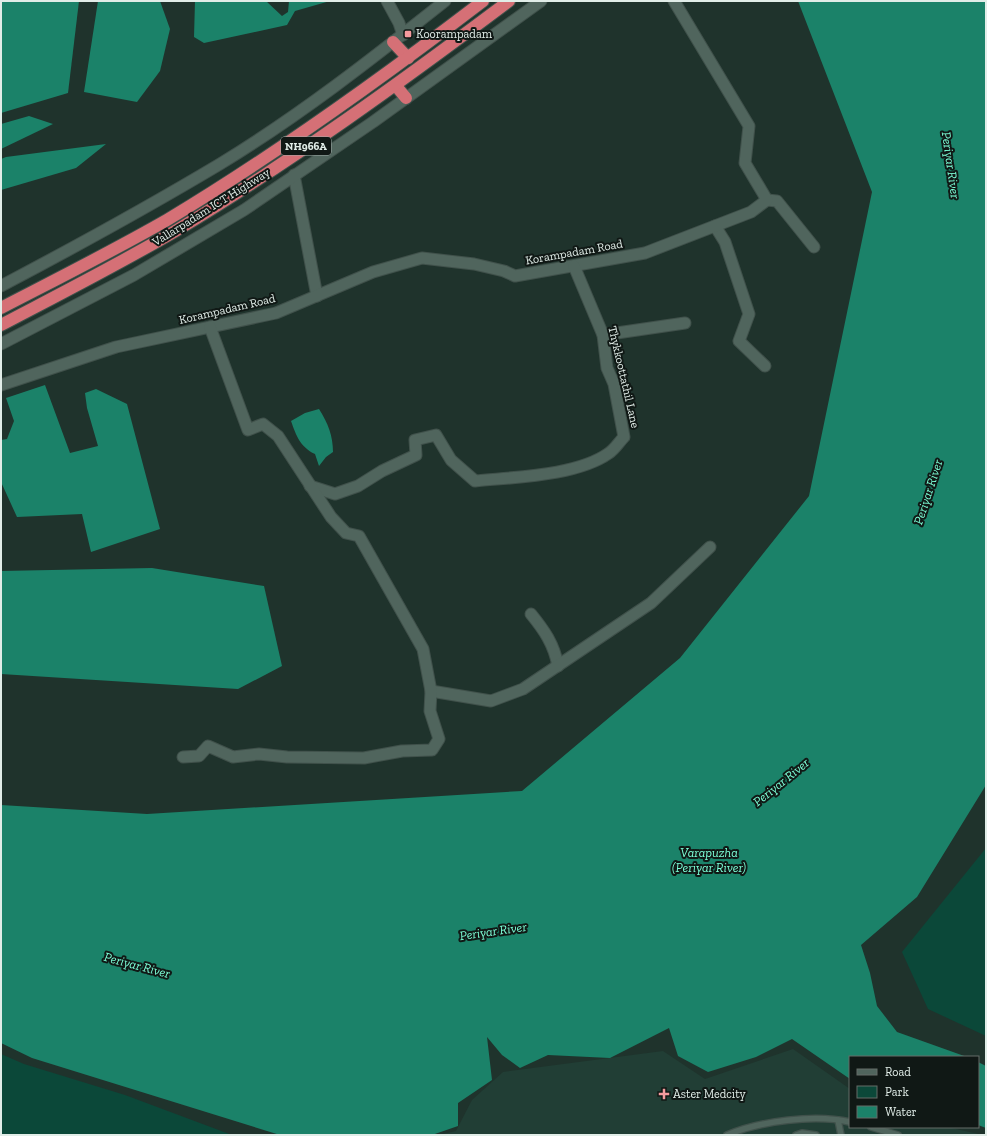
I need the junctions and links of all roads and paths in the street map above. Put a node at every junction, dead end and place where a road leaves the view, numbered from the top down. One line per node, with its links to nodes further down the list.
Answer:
1 (387, 1): 7 (street)
2 (445, 1): 7 (street)
3 (483, 1): 8 (highway, Vallarpadam ICT Highway / NH966A)
4 (509, 1): 9 (highway, Vallarpadam ICT Highway / NH966A)
5 (540, 1): 10 (street)
6 (674, 1): 12 (street)
7 (398, 38): 8 (highway); 16 (street)
8 (408, 58): 18 (highway, Vallarpadam ICT Highway / NH966A)
9 (396, 86): 10 (highway); 20 (highway, Vallarpadam ICT Highway / NH966A)
10 (406, 98): 11 (street)
11 (294, 175): 17 (street); 23 (street)
12 (767, 200): 13 (street, Korampadam Road); 14 (street)
13 (715, 226): 15 (street, Korampadam Road); 24 (street)
14 (814, 247)
15 (574, 266): 17 (street, Korampadam Road); 22 (street, Thykkoottathil Lane)
16 (1, 286)
17 (317, 296): 21 (street, Korampadam Road)
18 (1, 308)
19 (685, 323): 22 (street)
20 (1, 325)
21 (210, 327): 25 (street, Korampadam Road); 26 (street)
22 (603, 335): 26 (street, Thykkoottathil Lane)
23 (1, 344)
24 (765, 366)
25 (1, 385)
26 (310, 486): 30 (street)
27 (710, 547): 29 (street)
28 (531, 614): 29 (street)
29 (558, 666): 30 (street)
30 (431, 691): 31 (street)
31 (183, 757)
32 (838, 1120): 33 (lane); 35 (lane); 38 (lane)
33 (849, 1122)
34 (874, 1128): 39 (lane)
35 (726, 1135)
36 (796, 1135): 37 (lane)
37 (816, 1135)
38 (841, 1135)
39 (898, 1135)

